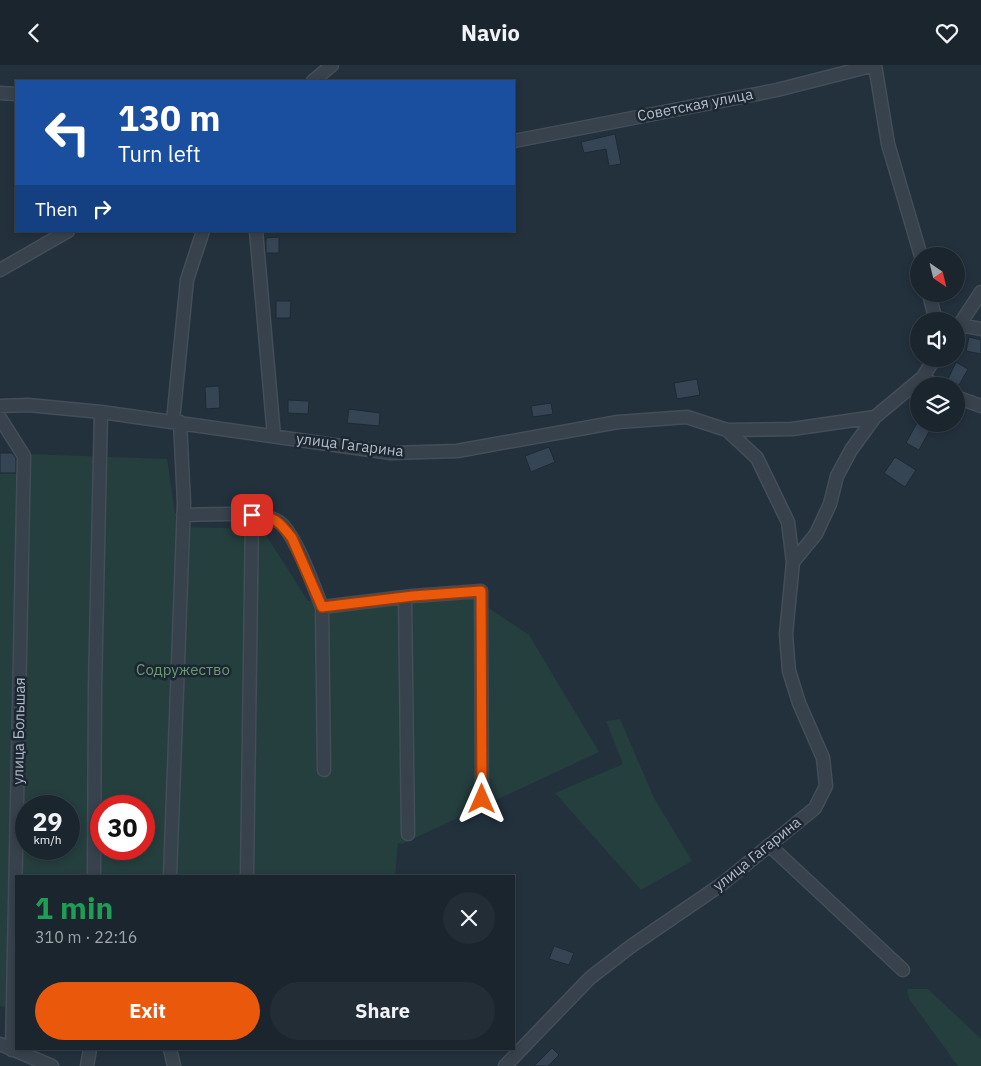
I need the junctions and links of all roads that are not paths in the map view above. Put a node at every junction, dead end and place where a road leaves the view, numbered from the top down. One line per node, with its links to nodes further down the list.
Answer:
1 (332, 65): 3 (street)
2 (875, 65): 6 (street, Советская улица); 10 (street, Советская улица)
3 (314, 80)
4 (0, 93): 5 (street)
5 (15, 94)
6 (515, 141)
7 (66, 232): 11 (street)
8 (203, 232): 25 (street)
9 (256, 232): 27 (street)
10 (918, 247)
11 (0, 270)
12 (981, 292): 13 (street)
13 (965, 317)
14 (965, 328): 15 (street)
15 (981, 329)
16 (929, 367): 17 (street)
17 (923, 377)
18 (910, 388): 23 (street)
19 (965, 400): 21 (street)
20 (0, 406): 22 (street, улица Гагарина)
21 (981, 406)
22 (101, 412): 25 (street, улица Гагарина); 38 (street)
23 (875, 417): 26 (street, улица Гагарина); 30 (street)
24 (0, 419): 37 (street, улица Большая)
25 (176, 422): 27 (street, улица Гагарина); 28 (street)
26 (727, 429): 27 (street, улица Гагарина); 30 (street, улица Гагарина)
27 (274, 436)
28 (183, 515): 29 (street); 39 (street)
29 (252, 515): 32 (street); 40 (street)
30 (793, 562): 36 (street, улица Гагарина)
31 (405, 597): 32 (street); 34 (street); 35 (street)
32 (322, 607): 33 (street)
33 (324, 770)
34 (482, 799)
35 (408, 834)
36 (769, 845): 42 (street); 50 (street, улица Гагарина)
37 (16, 875)
38 (94, 875)
39 (170, 875)
40 (247, 875)
41 (15, 901): 44 (street, улица Большая)
42 (903, 970)
43 (0, 1044): 44 (street)
44 (12, 1050): 47 (street)
45 (90, 1050): 48 (street)
46 (170, 1050): 49 (street)
47 (52, 1066)
48 (87, 1066)
49 (174, 1066)
50 (505, 1066)

